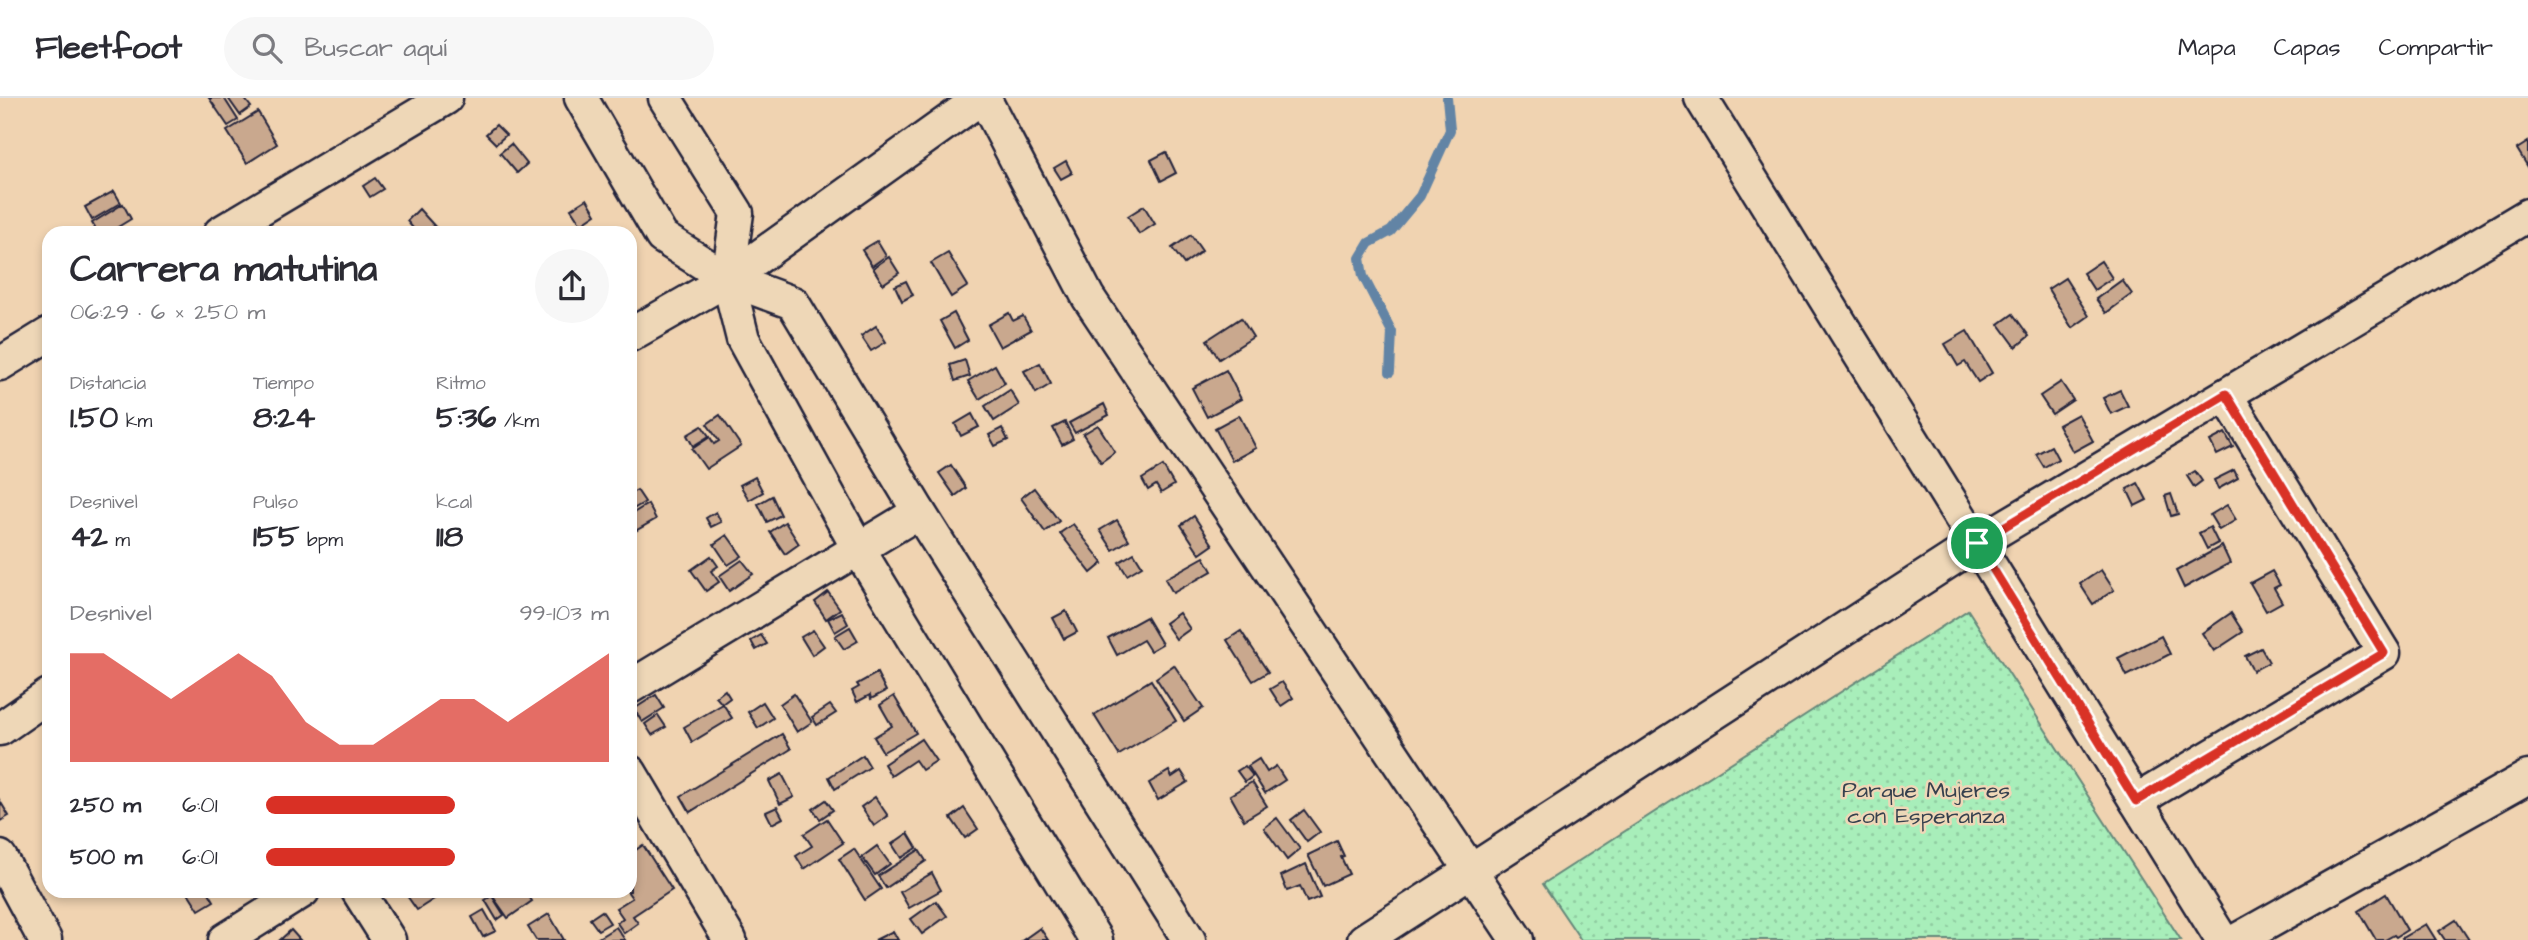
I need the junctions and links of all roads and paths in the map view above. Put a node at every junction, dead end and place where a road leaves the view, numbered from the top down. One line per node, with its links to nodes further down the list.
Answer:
1 (446, 98): 7 (street)
2 (581, 98): 8 (street)
3 (665, 98): 8 (street)
4 (982, 98): 8 (street); 23 (street)
5 (1701, 98): 14 (street)
6 (2528, 215): 12 (street)
7 (232, 226)
8 (728, 279): 9 (street); 13 (street); 15 (street)
9 (637, 331)
10 (42, 338): 11 (street)
11 (0, 364)
12 (2226, 394): 14 (street); 21 (street)
13 (919, 512): 15 (street); 31 (street)
14 (1977, 543): 21 (street); 23 (street)
15 (859, 550): 16 (street); 30 (street)
16 (637, 683)
17 (42, 700): 18 (street)
18 (0, 729)
19 (2528, 777): 35 (street)
20 (637, 784): 29 (street)
21 (2136, 801): 34 (street)
22 (0, 857): 26 (street)
23 (1471, 869): 32 (street); 33 (street)
24 (292, 898): 27 (street)
25 (362, 898): 28 (street)
26 (45, 940)
27 (225, 940)
28 (389, 940)
29 (730, 940)
30 (1096, 940)
31 (1189, 940)
32 (1364, 940)
33 (1517, 940)
34 (2222, 940)
35 (2237, 940)

